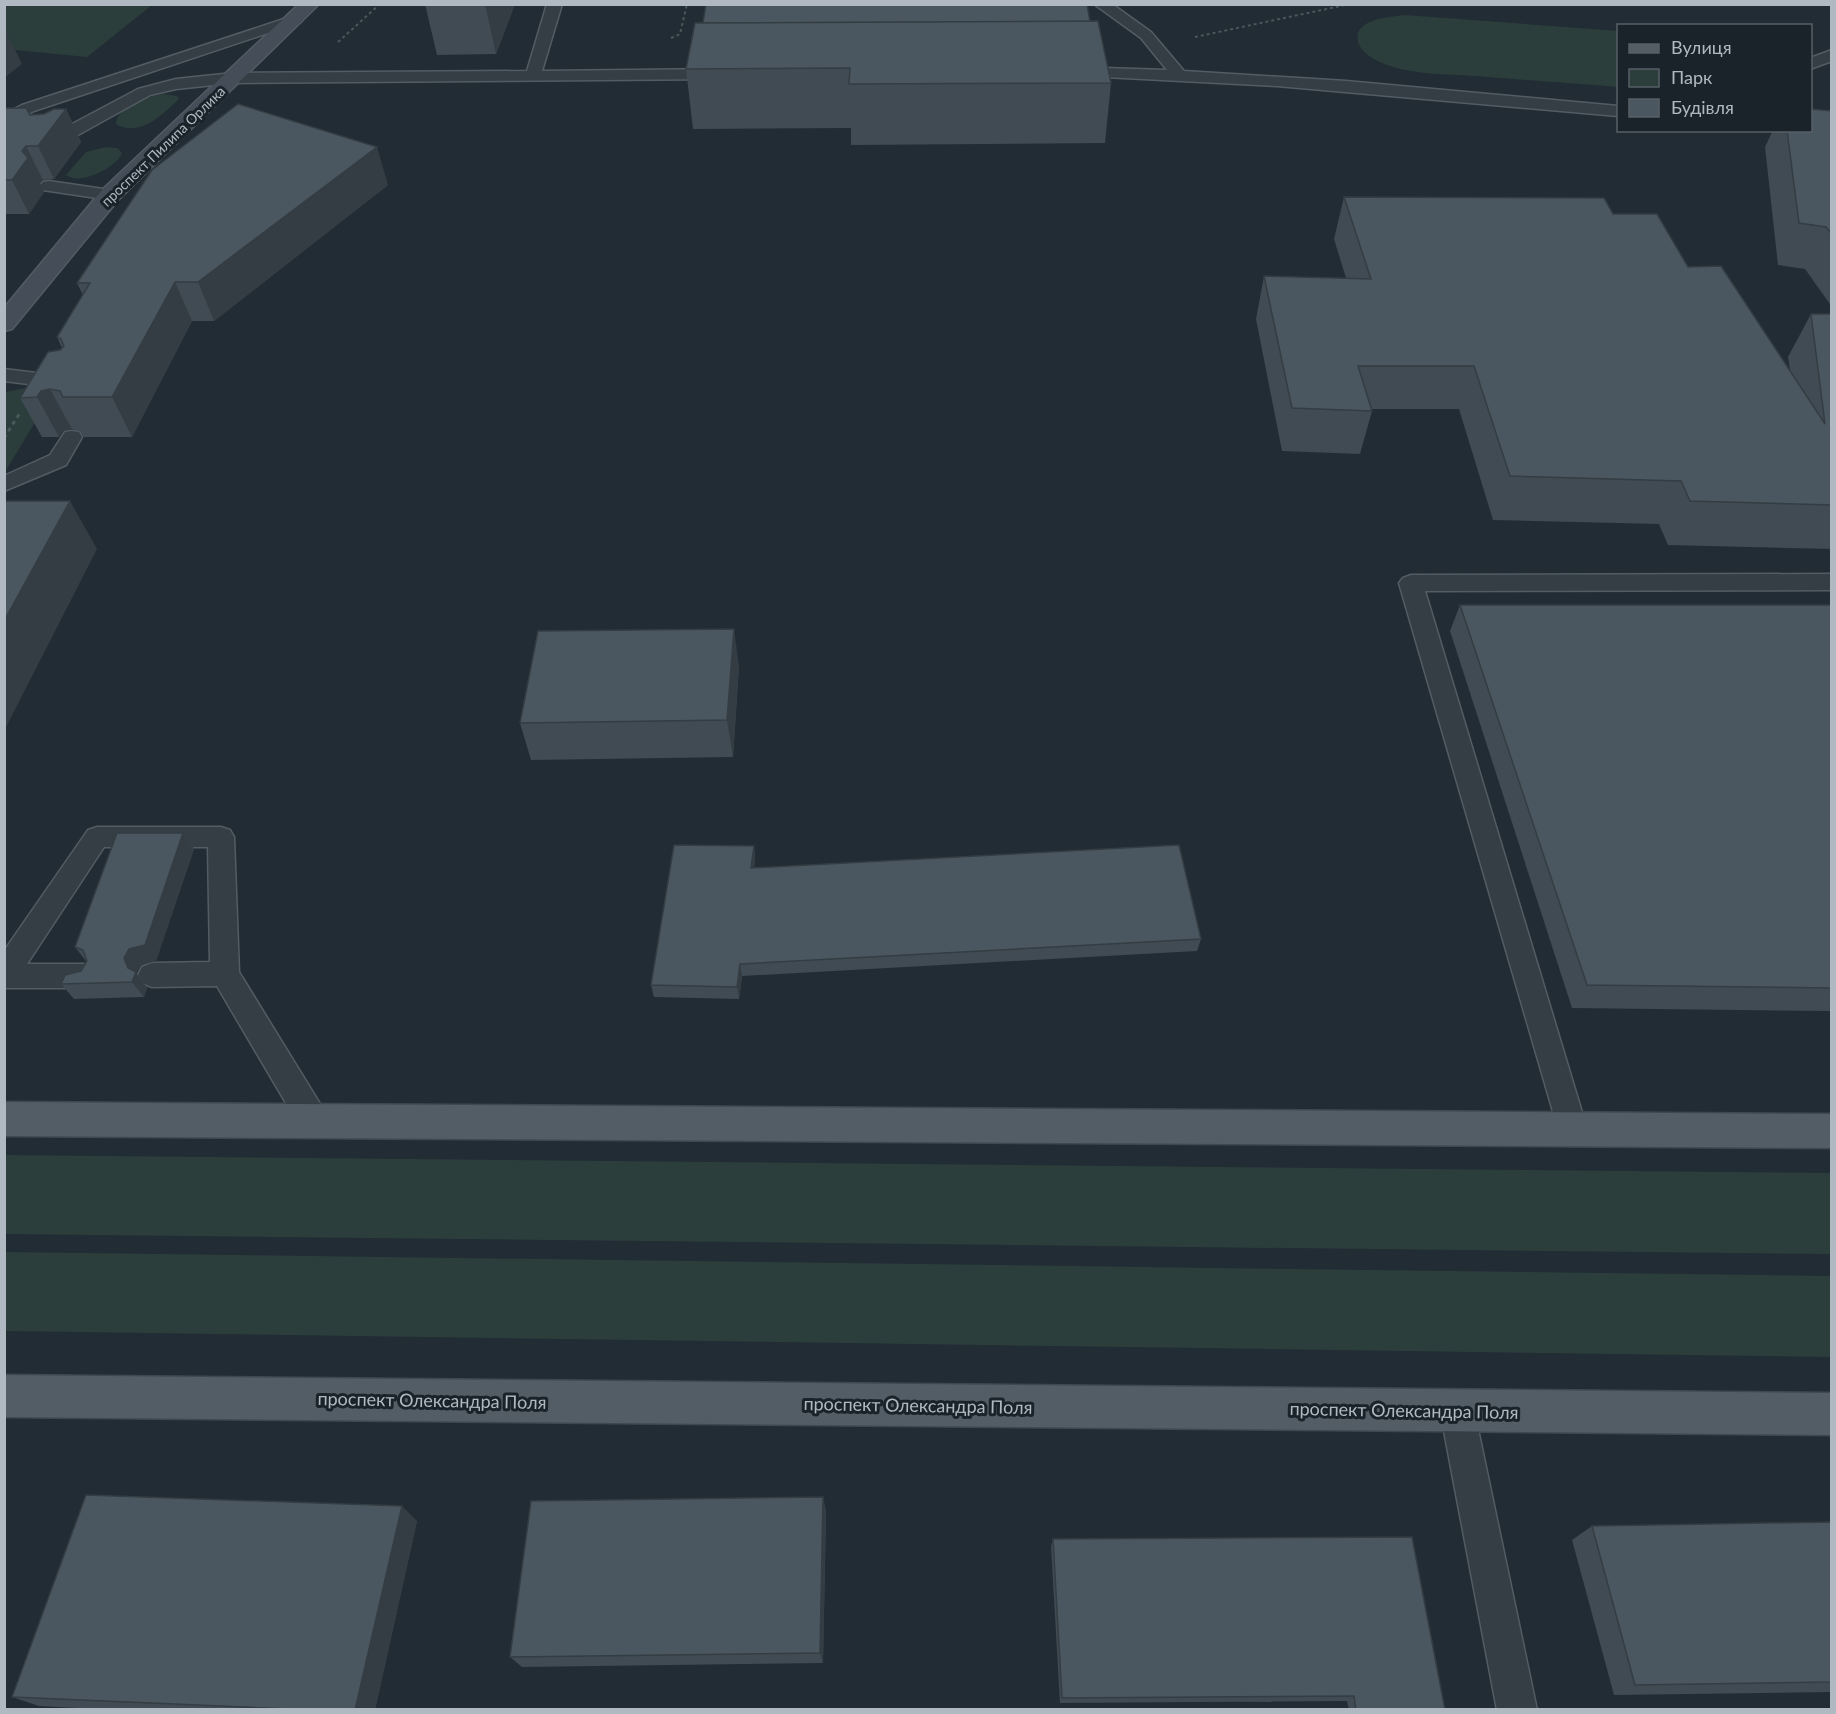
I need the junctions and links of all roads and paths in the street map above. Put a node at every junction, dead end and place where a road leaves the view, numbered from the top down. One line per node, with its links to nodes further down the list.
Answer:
1 (380, 4): 13 (path)
2 (555, 4): 11 (lane)
3 (1101, 4): 10 (lane)
4 (1350, 4): 10 (path)
5 (303, 12): 12 (main road, проспект Пилипа Орлика); 15 (lane)
6 (1832, 55): 7 (lane)
7 (1812, 63)
8 (1051, 72): 10 (lane)
9 (739, 74): 11 (lane)
10 (1178, 74): 14 (lane)
11 (533, 76): 13 (lane)
12 (233, 78): 13 (lane); 16 (lane); 18 (main road, проспект Пилипа Орлика)
13 (297, 78)
14 (1617, 111)
15 (4, 121)
16 (52, 142)
17 (49, 186): 18 (lane)
18 (110, 195): 19 (main road, проспект Пилипа Орлика)
19 (4, 324)
20 (4, 375): 21 (lane)
21 (42, 379): 22 (lane); 24 (path)
22 (73, 384)
23 (72, 437): 25 (lane)
24 (4, 438)
25 (4, 484)
26 (1832, 582): 33 (lane)
27 (225, 974): 28 (lane); 29 (lane); 32 (lane)
28 (152, 975)
29 (4, 976): 30 (lane)
30 (83, 976)
31 (4, 1119): 32 (main road)
32 (314, 1122): 33 (main road)
33 (1572, 1129): 34 (main road)
34 (1832, 1131)
35 (4, 1395): 36 (main road, проспект Олександра Поля)
36 (1458, 1410): 37 (main road, проспект Олександра Поля); 38 (lane)
37 (1832, 1414)
38 (1517, 1710)

